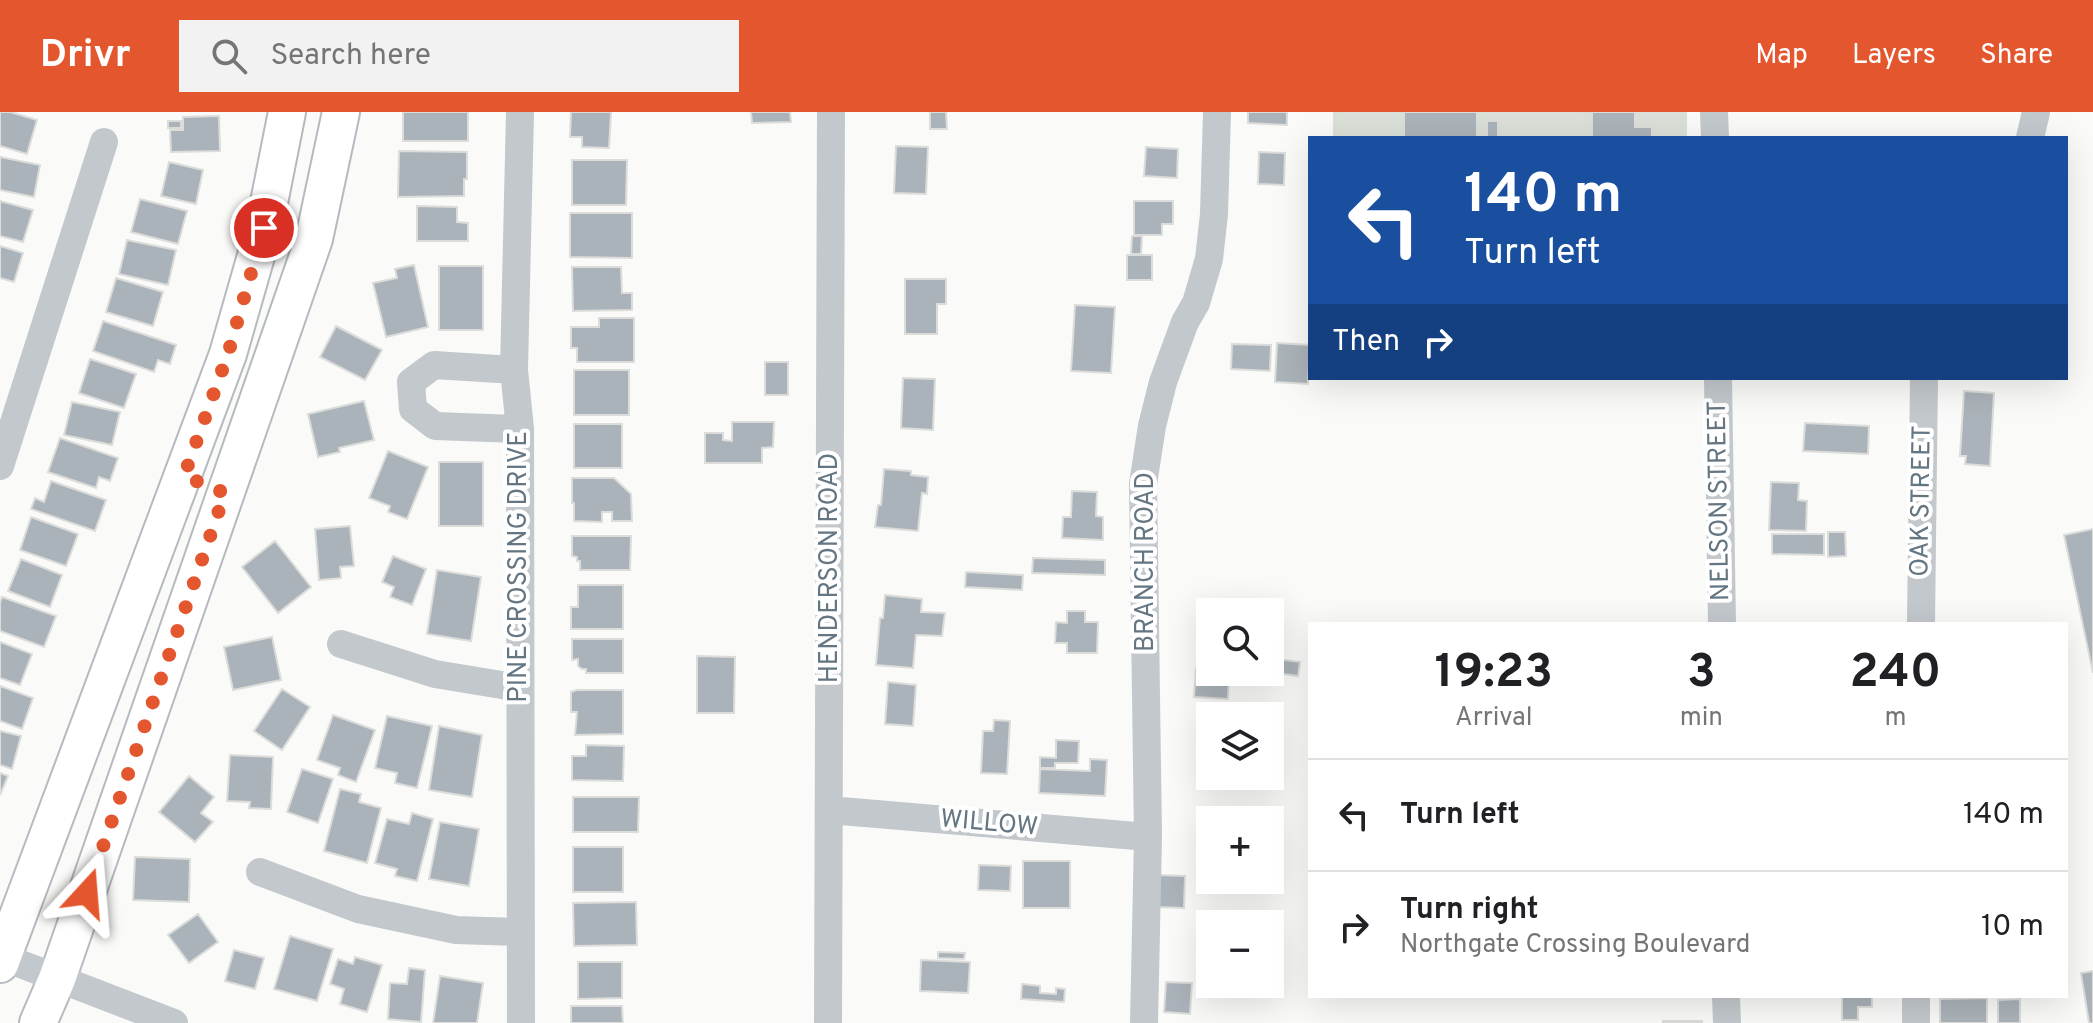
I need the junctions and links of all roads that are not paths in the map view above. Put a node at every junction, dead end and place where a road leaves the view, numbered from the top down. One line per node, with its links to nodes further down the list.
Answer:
1 (287, 112): 16 (main road)
2 (341, 112): 17 (main road)
3 (520, 112): 11 (street, PINE CROSSING DRIVE)
4 (831, 112): 22 (street, HENDERSON ROAD)
5 (1217, 112): 23 (street, BRANCH ROAD)
6 (1714, 112): 8 (street)
7 (2036, 112): 9 (street)
8 (1715, 136)
9 (2030, 136)
10 (104, 142): 15 (street)
11 (514, 370): 14 (street, PINE CROSSING DRIVE); 14 (street)
12 (1718, 380): 18 (street, NELSON STREET)
13 (1924, 380): 19 (street, OAK STREET)
14 (520, 429): 21 (street, PINE CROSSING DRIVE)
15 (0, 466)
16 (184, 476): 17 (main road); 26 (main road)
17 (225, 493): 27 (main road)
18 (1722, 622)
19 (1921, 622)
20 (341, 644): 21 (street)
21 (520, 688): 25 (street, PINE CROSSING DRIVE)
22 (829, 810): 23 (street, WILLOW); 33 (street, HENDERSON ROAD)
23 (1148, 837): 34 (street, BRANCH ROAD)
24 (260, 872): 25 (street)
25 (521, 932): 32 (street, PINE CROSSING DRIVE)
26 (1, 959): 27 (street)
27 (57, 979): 30 (main road); 31 (street)
28 (1726, 998): 35 (street)
29 (1916, 998): 36 (street)
30 (38, 1023)
31 (174, 1023)
32 (521, 1023)
33 (828, 1023)
34 (1144, 1023)
35 (1727, 1023)
36 (1916, 1023)

